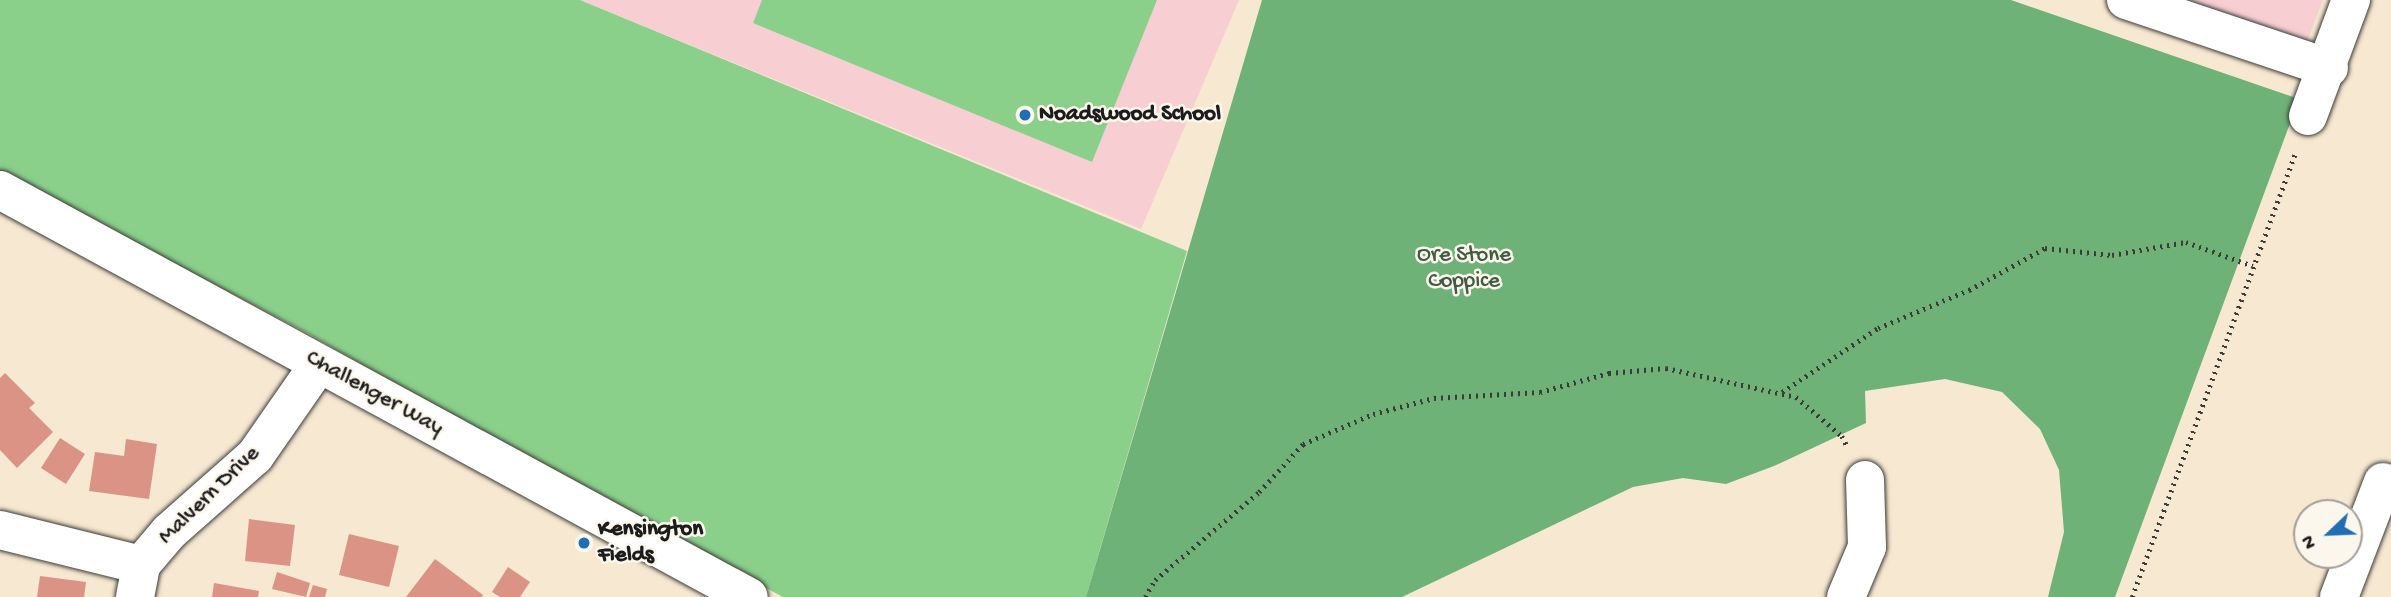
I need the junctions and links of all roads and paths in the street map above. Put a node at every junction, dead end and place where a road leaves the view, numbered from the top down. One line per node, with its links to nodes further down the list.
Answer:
1 (2126, 0): 3 (street)
2 (2351, 0): 3 (street)
3 (2329, 68): 4 (street)
4 (2308, 116): 6 (path)
5 (0, 190): 7 (street, Challenger Way)
6 (2253, 266): 8 (path); 16 (path)
7 (319, 363): 12 (street, Malvern Drive); 13 (street, Challenger Way)
8 (1781, 392): 9 (path); 14 (path)
9 (1865, 480): 15 (street)
10 (2383, 482): 17 (street)
11 (0, 530): 12 (street)
12 (138, 581)
13 (749, 597)
14 (1145, 597)
15 (1846, 597)
16 (2132, 597)
17 (2339, 597)

